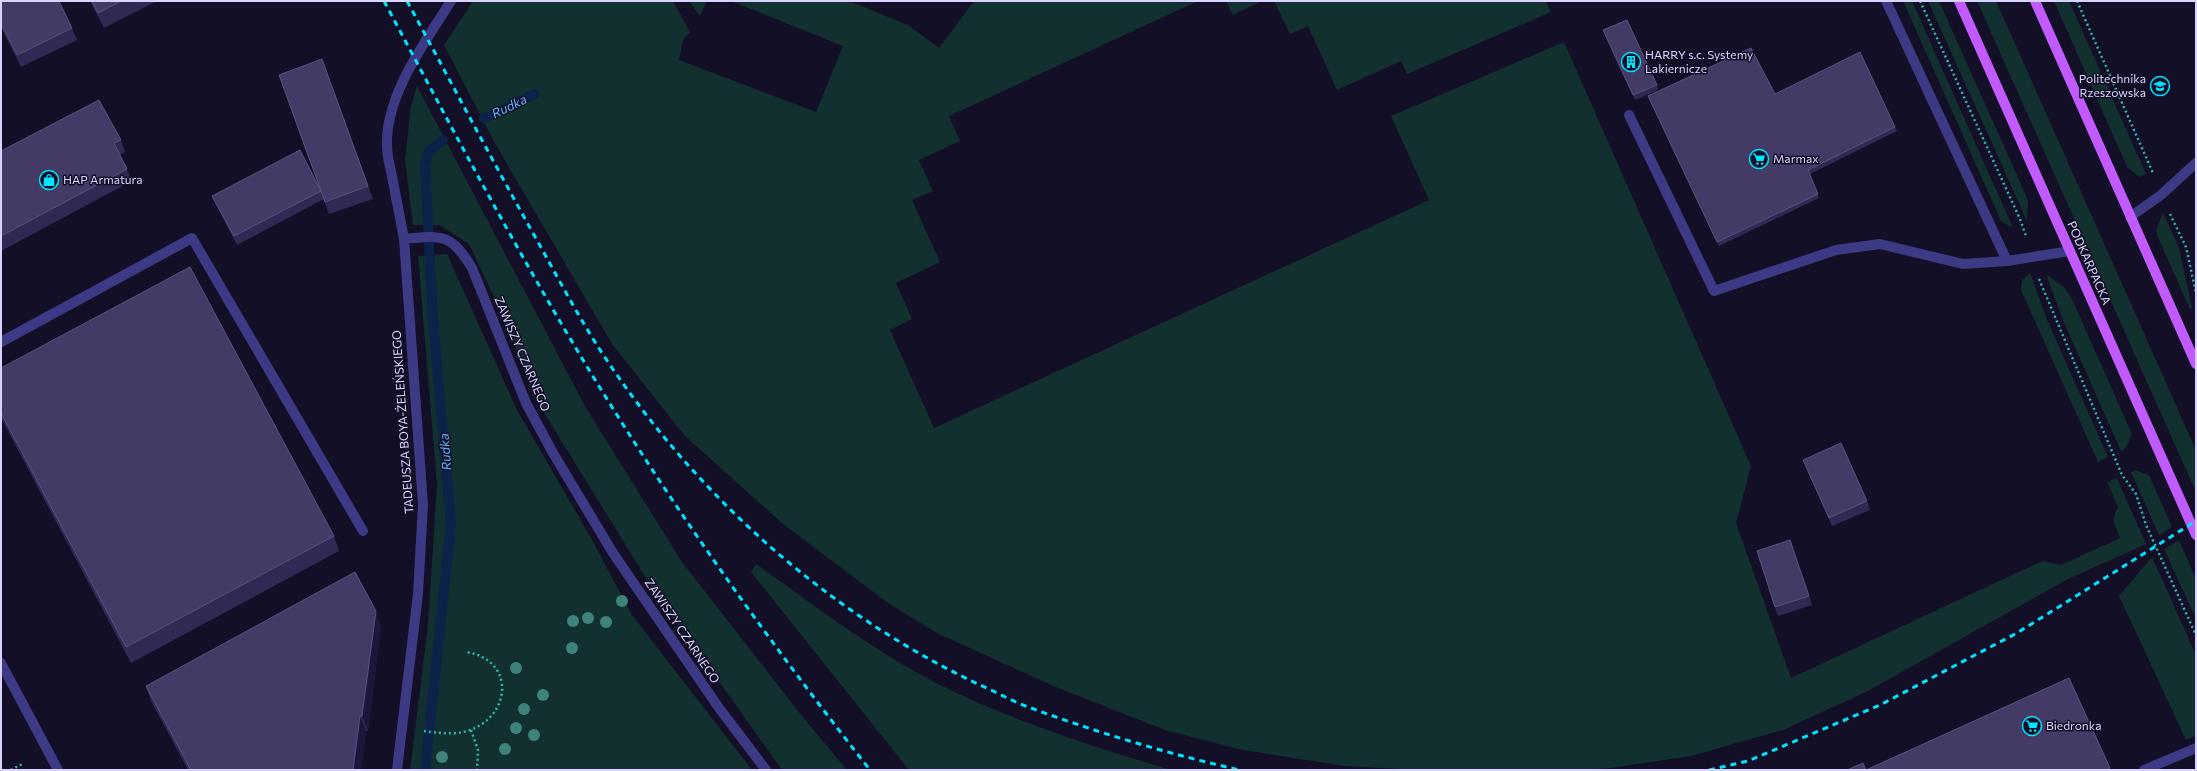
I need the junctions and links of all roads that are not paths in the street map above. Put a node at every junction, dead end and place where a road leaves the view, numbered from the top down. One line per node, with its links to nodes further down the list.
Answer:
1 (451, 1): 8 (street)
2 (1886, 1): 10 (street)
3 (1959, 1): 9 (main road, PODKARPACKA)
4 (2035, 1): 7 (main road)
5 (1629, 115): 10 (street)
6 (2196, 164): 7 (street)
7 (2130, 216): 12 (main road)
8 (408, 239): 18 (street, TADEUSZA BOYA-ŻELEŃSKIEGO); 19 (street, ZAWISZY CZARNEGO)
9 (2070, 251): 10 (street); 14 (main road, PODKARPACKA)
10 (2007, 260)
11 (1, 342): 13 (street)
12 (2196, 364)
13 (363, 531)
14 (2196, 535)
15 (1, 663): 17 (street)
16 (2196, 748): 20 (street)
17 (58, 770)
18 (397, 770)
19 (766, 770)
20 (2144, 770)

